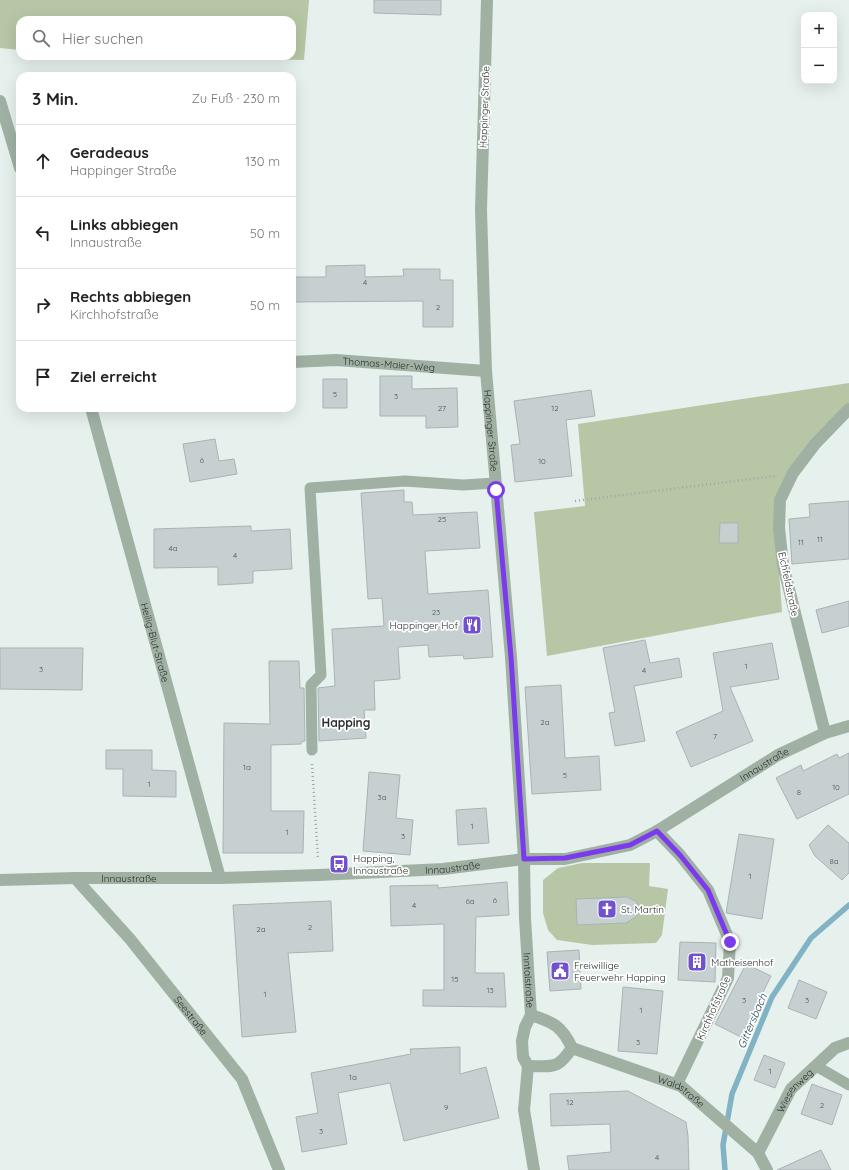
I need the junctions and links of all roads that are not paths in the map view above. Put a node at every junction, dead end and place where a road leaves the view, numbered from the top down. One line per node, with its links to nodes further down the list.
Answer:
1 (487, 0): 5 (street, Happinger Straße)
2 (0, 101): 3 (street)
3 (16, 155)
4 (296, 362): 5 (street, Thomas-Maier-Weg)
5 (486, 371): 8 (street, Happinger Straße)
6 (849, 409): 10 (street, Eichfeldstraße)
7 (92, 412): 15 (street, Heilig-Blut-Straße)
8 (495, 483): 11 (lane); 13 (street, Happinger Straße)
9 (849, 726): 10 (street, Innaustraße)
10 (825, 733): 12 (street, Innaustraße)
11 (312, 750)
12 (657, 831): 13 (street, Innaustraße); 22 (street, Kirchhofstraße)
13 (524, 859): 15 (street, Innaustraße); 17 (street, Inntalstraße)
14 (75, 878): 15 (street, Innaustraße); 16 (street, Innaustraße); 25 (street, Seestraße)
15 (220, 878)
16 (0, 880)
17 (531, 1015): 19 (street); 20 (street, Inntalstraße)
18 (849, 1043): 21 (street, Wiesenweg)
19 (572, 1048): 20 (street); 22 (street, Waldstraße)
20 (528, 1066): 26 (street, Inntalstraße)
21 (816, 1066): 23 (lane); 24 (street, Wiesenweg)
22 (676, 1084): 24 (street, Waldstraße)
23 (849, 1085)
24 (758, 1153): 27 (street, Waldstraße)
25 (279, 1170)
26 (534, 1170)
27 (767, 1170)

